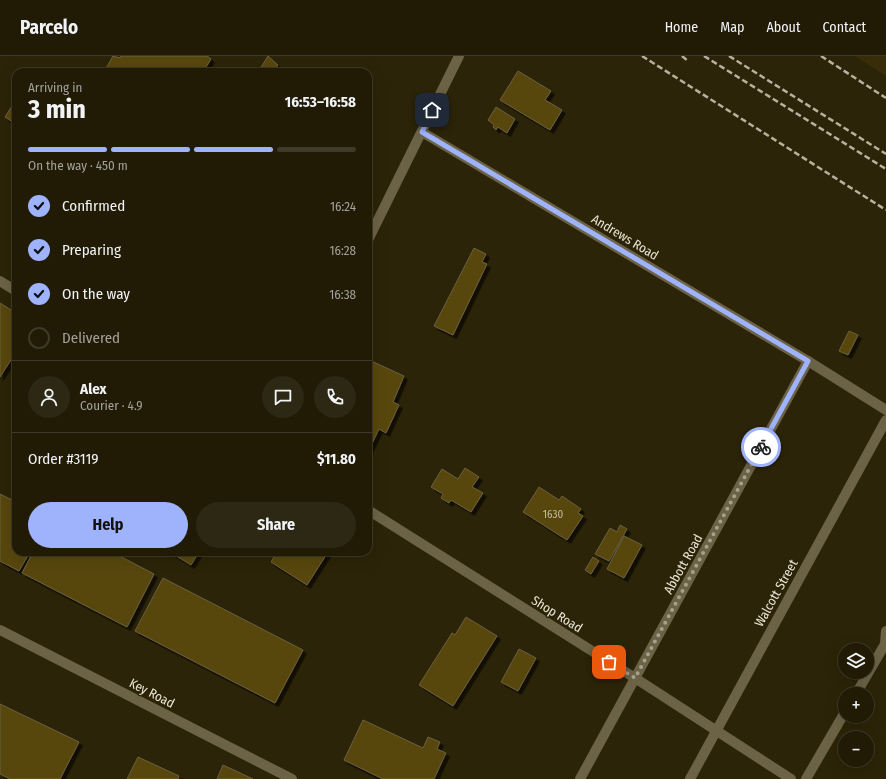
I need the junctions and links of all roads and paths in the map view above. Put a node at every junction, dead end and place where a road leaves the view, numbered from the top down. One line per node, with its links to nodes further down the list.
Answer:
1 (459, 56): 2 (street)
2 (422, 132): 3 (street); 6 (street, Andrews Road)
3 (372, 232)
4 (0, 281): 5 (street)
5 (12, 288)
6 (808, 361): 7 (street, Andrews Road); 12 (street, Abbott Road)
7 (886, 410)
8 (886, 420): 15 (street, Walcott Street)
9 (372, 513): 12 (street, Shop Road)
10 (0, 630): 17 (street, Key Road)
11 (886, 631): 13 (street)
12 (635, 678): 15 (street, Shop Road); 18 (street, Abbott Road)
13 (860, 687)
14 (839, 723): 20 (street)
15 (715, 731): 16 (street, Shop Road); 19 (street, Walcott Street)
16 (787, 778)
17 (292, 779)
18 (580, 779)
19 (690, 779)
20 (806, 779)

